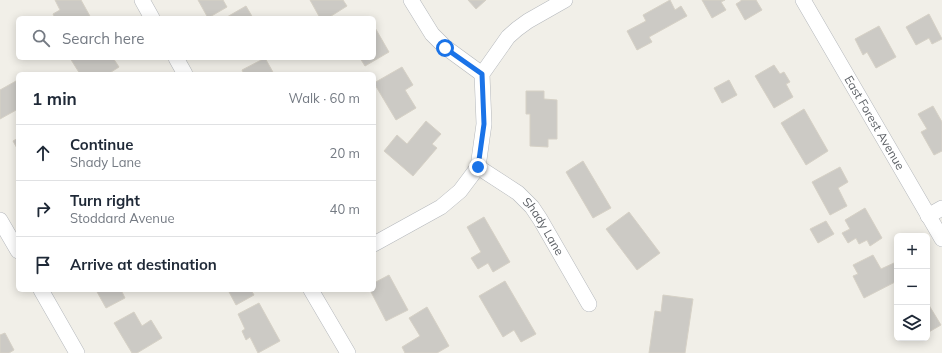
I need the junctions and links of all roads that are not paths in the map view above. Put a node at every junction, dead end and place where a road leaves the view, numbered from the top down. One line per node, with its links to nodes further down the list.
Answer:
1 (142, 0): 5 (street)
2 (412, 0): 8 (street)
3 (565, 0): 8 (street)
4 (809, 2): 11 (street, East Forest Avenue)
5 (151, 16)
6 (177, 60): 7 (street)
7 (184, 72)
8 (482, 74): 9 (street)
9 (478, 167): 14 (street); 18 (street, Shady Lane)
10 (942, 208): 11 (street)
11 (928, 216): 13 (street, East Forest Avenue)
12 (0, 220): 15 (street)
13 (942, 239)
14 (376, 243)
15 (16, 248)
16 (41, 292): 19 (street)
17 (312, 292): 20 (street)
18 (589, 304)
19 (77, 353)
20 (348, 353)

